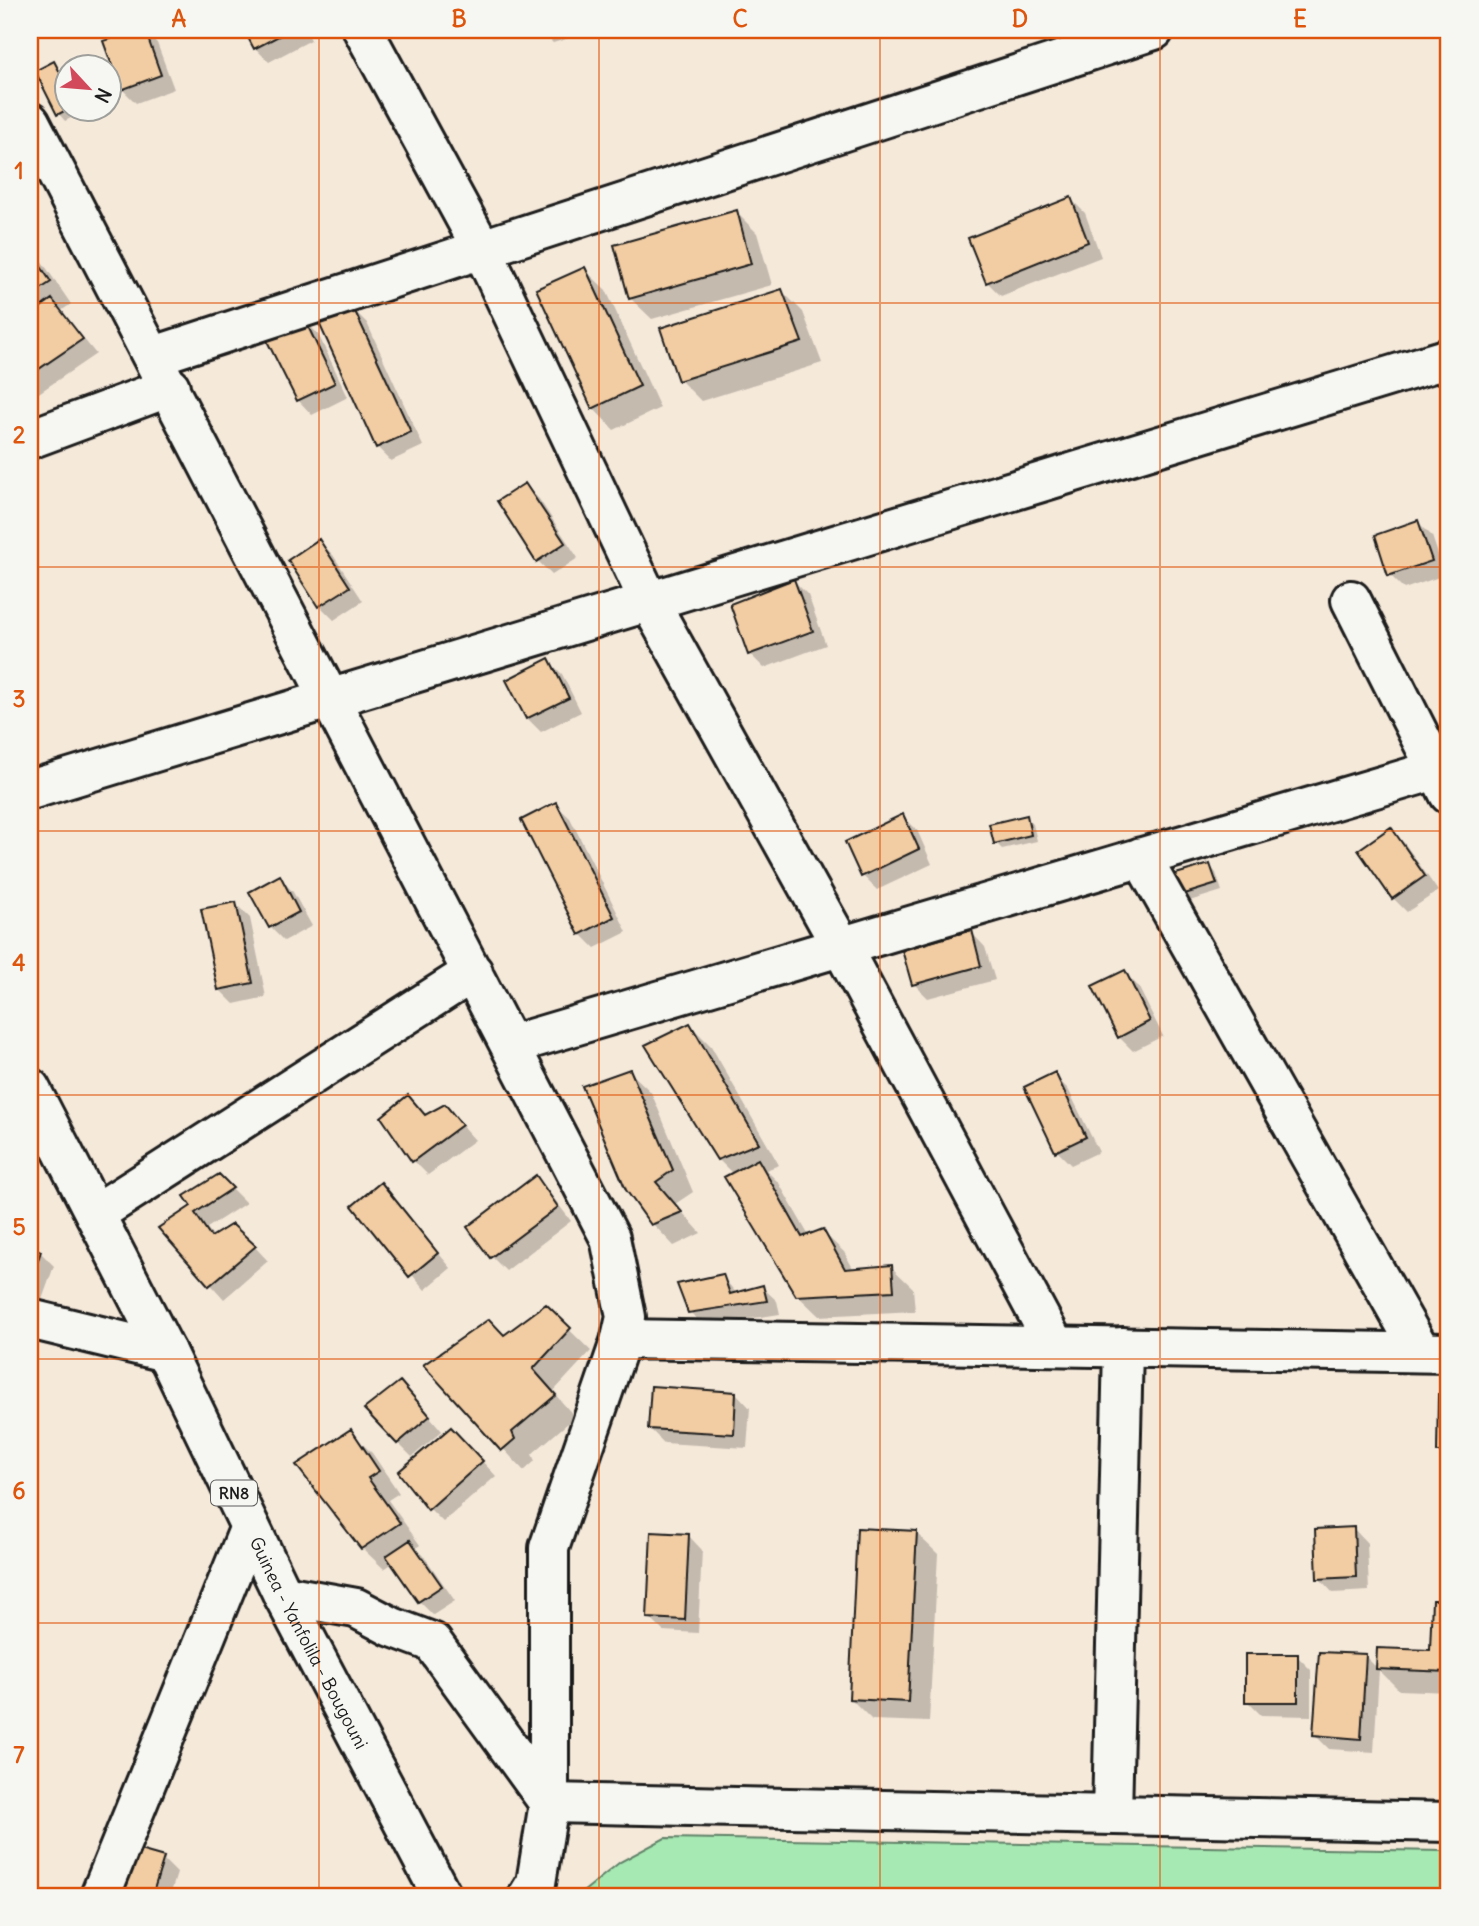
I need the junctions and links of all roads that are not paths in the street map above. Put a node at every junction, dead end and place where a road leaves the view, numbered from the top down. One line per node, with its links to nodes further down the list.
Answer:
1 (363, 30): 4 (street)
2 (1154, 30): 4 (street)
3 (30, 122): 6 (street)
4 (482, 249): 6 (street); 9 (street)
5 (1449, 358): 9 (street)
6 (162, 372): 7 (street); 10 (street)
7 (30, 439)
8 (1351, 600): 11 (street)
9 (650, 603): 10 (street); 14 (street)
10 (331, 699): 12 (street); 15 (street)
11 (1445, 776): 13 (street)
12 (30, 790)
13 (1141, 857): 14 (street); 24 (street)
14 (841, 946): 16 (street); 21 (street)
15 (472, 972): 16 (street); 18 (street)
16 (510, 1045): 20 (street)
17 (30, 1088): 18 (street, Guinea - Yanfolila - Bougouni / RN8)
18 (95, 1214): 23 (street, Guinea - Yanfolila - Bougouni / RN8)
19 (30, 1319): 23 (street)
20 (621, 1339): 21 (street); 27 (street)
21 (1055, 1346): 22 (street)
22 (1123, 1348): 24 (street); 28 (street)
23 (166, 1352): 25 (street, Guinea - Yanfolila - Bougouni / RN8)
24 (1435, 1352)
25 (250, 1527): 26 (street, Guinea - Yanfolila - Bougouni / RN8); 30 (street)
26 (284, 1595): 27 (street); 31 (street, Guinea - Yanfolila - Bougouni / RN8)
27 (549, 1803): 28 (street); 32 (street)
28 (1112, 1815): 29 (street)
29 (1449, 1822)
30 (100, 1896)
31 (442, 1896)
32 (528, 1896)

